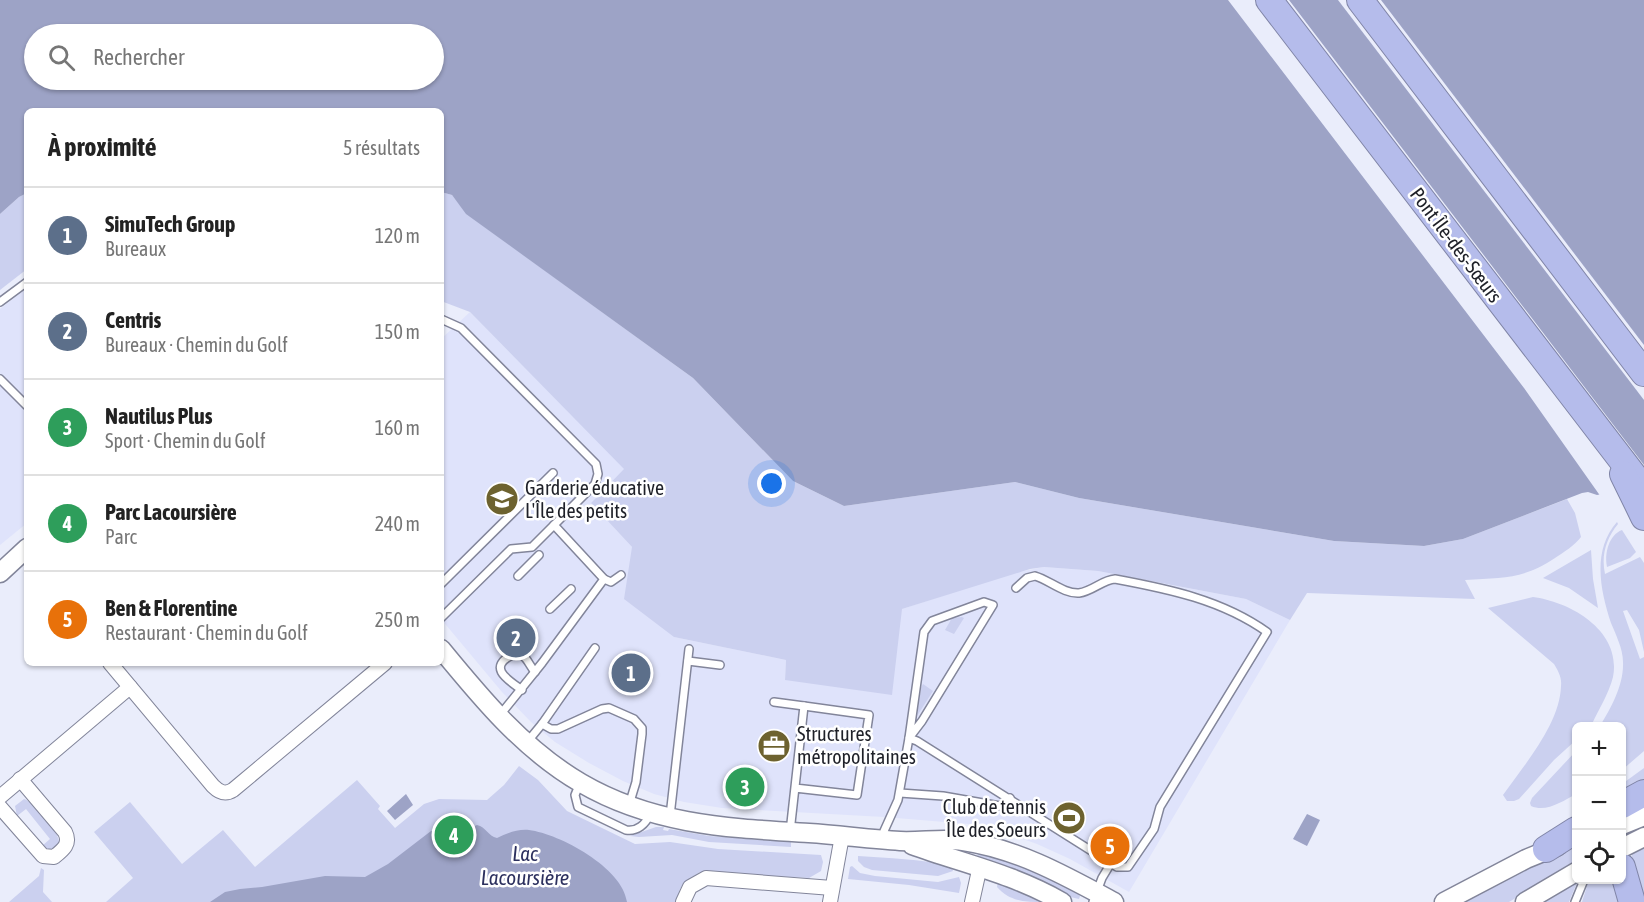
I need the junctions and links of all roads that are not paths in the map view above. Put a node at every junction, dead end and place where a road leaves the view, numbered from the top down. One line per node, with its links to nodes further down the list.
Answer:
1 (1269, 0): 9 (highway, Pont Île-des-Sœurs)
2 (1360, 0): 6 (highway)
3 (24, 284): 4 (lane)
4 (0, 302)
5 (444, 320): 13 (lane)
6 (1644, 373)
7 (0, 380): 8 (lane)
8 (24, 403)
9 (1606, 442): 11 (highway, Pont Île-des-Sœurs); 12 (highway)
10 (553, 473): 20 (lane)
11 (1644, 489)
12 (1644, 517)
13 (554, 525): 19 (lane); 24 (lane)
14 (538, 555): 18 (lane)
15 (24, 556): 16 (street)
16 (0, 573)
17 (621, 575): 19 (lane)
18 (518, 576)
19 (604, 579): 32 (lane)
20 (444, 581)
21 (1016, 588): 64 (lane)
22 (571, 589): 23 (lane)
23 (550, 609)
24 (444, 615)
25 (595, 648): 38 (lane)
26 (689, 649): 28 (lane)
27 (444, 653): 37 (street)
28 (688, 661): 31 (lane); 53 (lane)
29 (112, 666): 33 (street)
30 (381, 666): 33 (street)
31 (720, 666)
32 (535, 672): 34 (lane); 34 (lane)
33 (130, 687): 41 (street)
34 (522, 690): 37 (lane)
35 (774, 702): 36 (lane)
36 (804, 706): 43 (lane); 43 (lane)
37 (498, 716): 40 (street)
38 (542, 724): 40 (lane); 49 (lane)
39 (909, 738): 39 (lane); 45 (lane); 47 (lane)
40 (526, 743): 42 (street)
41 (20, 779): 44 (street); 50 (street)
42 (580, 783): 49 (street); 51 (lane)
43 (795, 788): 55 (lane)
44 (3, 789)
45 (900, 793): 47 (lane); 59 (lane)
46 (1644, 793): 48 (highway)
47 (1010, 798): 64 (lane)
48 (1626, 803)
49 (629, 805): 51 (street)
50 (0, 807)
51 (651, 813): 53 (street)
52 (1644, 816): 54 (street)
53 (669, 818): 55 (street)
54 (1626, 823)
55 (789, 832): 57 (street)
56 (1572, 833): 63 (highway)
57 (842, 836): 59 (street); 69 (street)
58 (1644, 837): 62 (street)
59 (883, 839): 60 (street)
60 (902, 841): 65 (street); 70 (street)
61 (1572, 841): 63 (street)
62 (1626, 846)
63 (1546, 849): 74 (street)
64 (1111, 863): 70 (lane)
65 (980, 866): 72 (street); 73 (street)
66 (1572, 874): 75 (street)
67 (1626, 881): 77 (highway)
68 (1582, 884): 76 (lane)
69 (831, 895): 71 (street)
70 (1101, 899)
71 (683, 902)
72 (972, 902)
73 (1062, 902)
74 (1444, 902)
75 (1526, 902)
76 (1575, 902)
77 (1632, 902)

